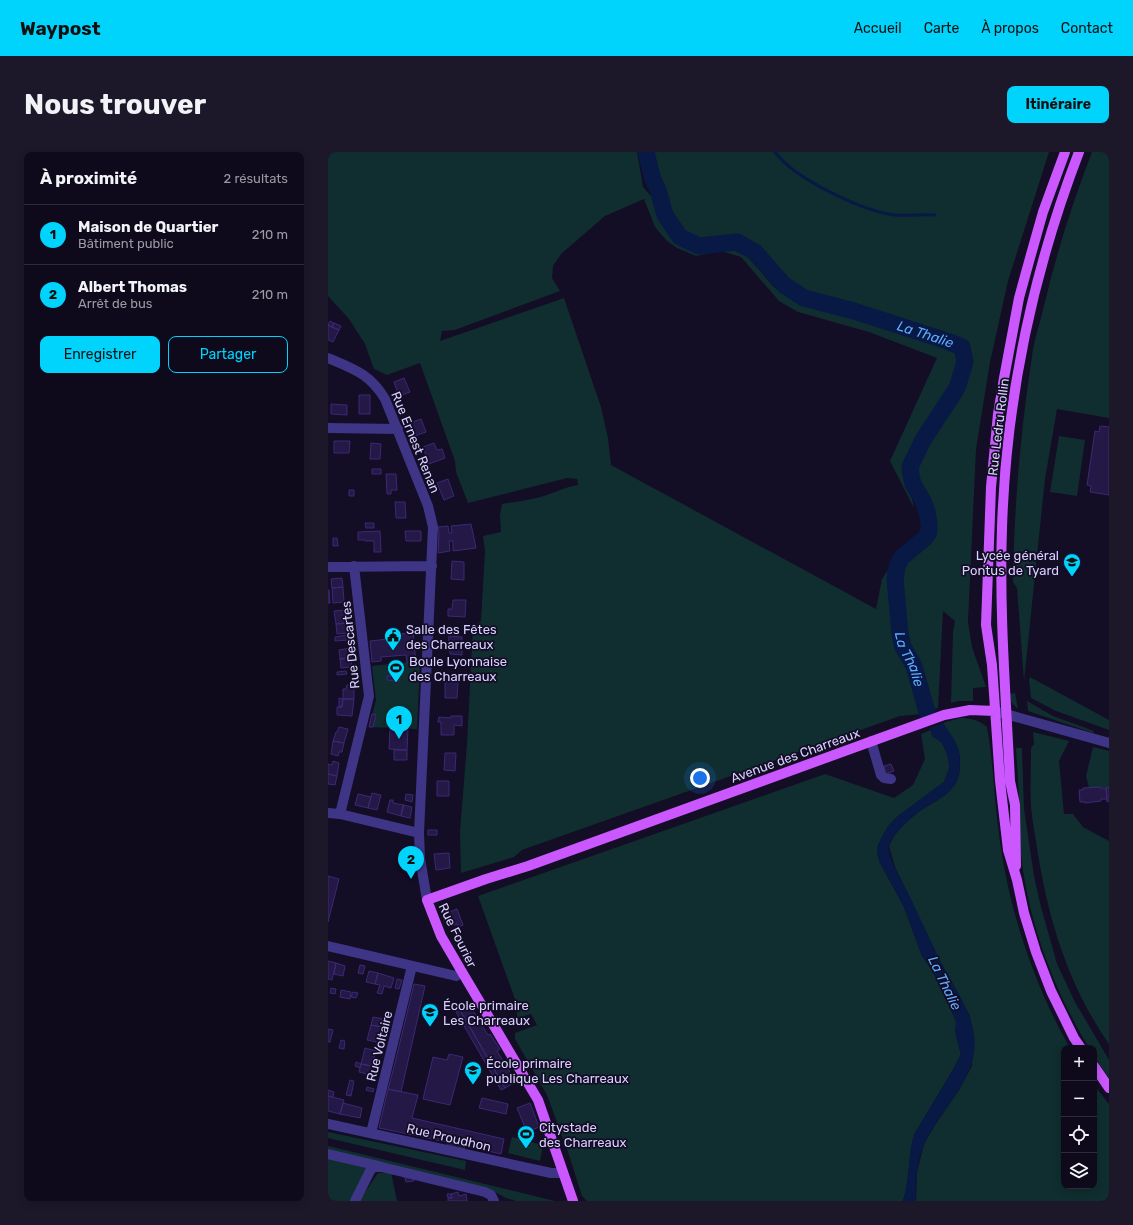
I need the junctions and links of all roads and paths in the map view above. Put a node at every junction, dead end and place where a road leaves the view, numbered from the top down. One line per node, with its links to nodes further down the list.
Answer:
1 (1065, 152): 9 (main road, Rue Ledru Rollin)
2 (1079, 152): 10 (main road, Rue Ledru Rollin)
3 (328, 358): 5 (street, Rue Ernest Renan)
4 (328, 428): 5 (street)
5 (398, 429): 7 (street, Rue Ernest Renan)
6 (354, 566): 7 (street); 8 (street); 15 (street, Rue Descartes)
7 (432, 566): 16 (street, Rue Fourier)
8 (328, 567)
9 (995, 711): 10 (street, Avenue des Charreaux); 11 (main road, Avenue des Charreaux); 17 (main road, Rue Ledru Rollin)
10 (1007, 714): 12 (street, Avenue des Charreaux); 17 (main road, Rue Ledru Rollin)
11 (871, 741): 13 (street); 18 (main road, Avenue des Charreaux)
12 (1109, 743)
13 (891, 779)
14 (328, 813): 15 (street)
15 (340, 814): 16 (street)
16 (419, 833): 18 (street, Rue Fourier)
17 (1017, 880): 22 (main road)
18 (427, 900): 21 (main road, Rue Fourier)
19 (328, 946): 20 (street)
20 (412, 966): 21 (street); 26 (street, Rue Voltaire)
21 (462, 972): 29 (main road, Rue Fourier)
22 (1079, 1045)
23 (1097, 1070): 24 (main road)
24 (1109, 1088)
25 (328, 1124): 26 (street, Rue Proudhon)
26 (371, 1133): 29 (street, Rue Proudhon)
27 (328, 1154): 28 (street)
28 (382, 1167): 30 (street); 31 (street)
29 (564, 1173): 32 (main road, Rue Fourier)
30 (355, 1201)
31 (494, 1201)
32 (573, 1201)

